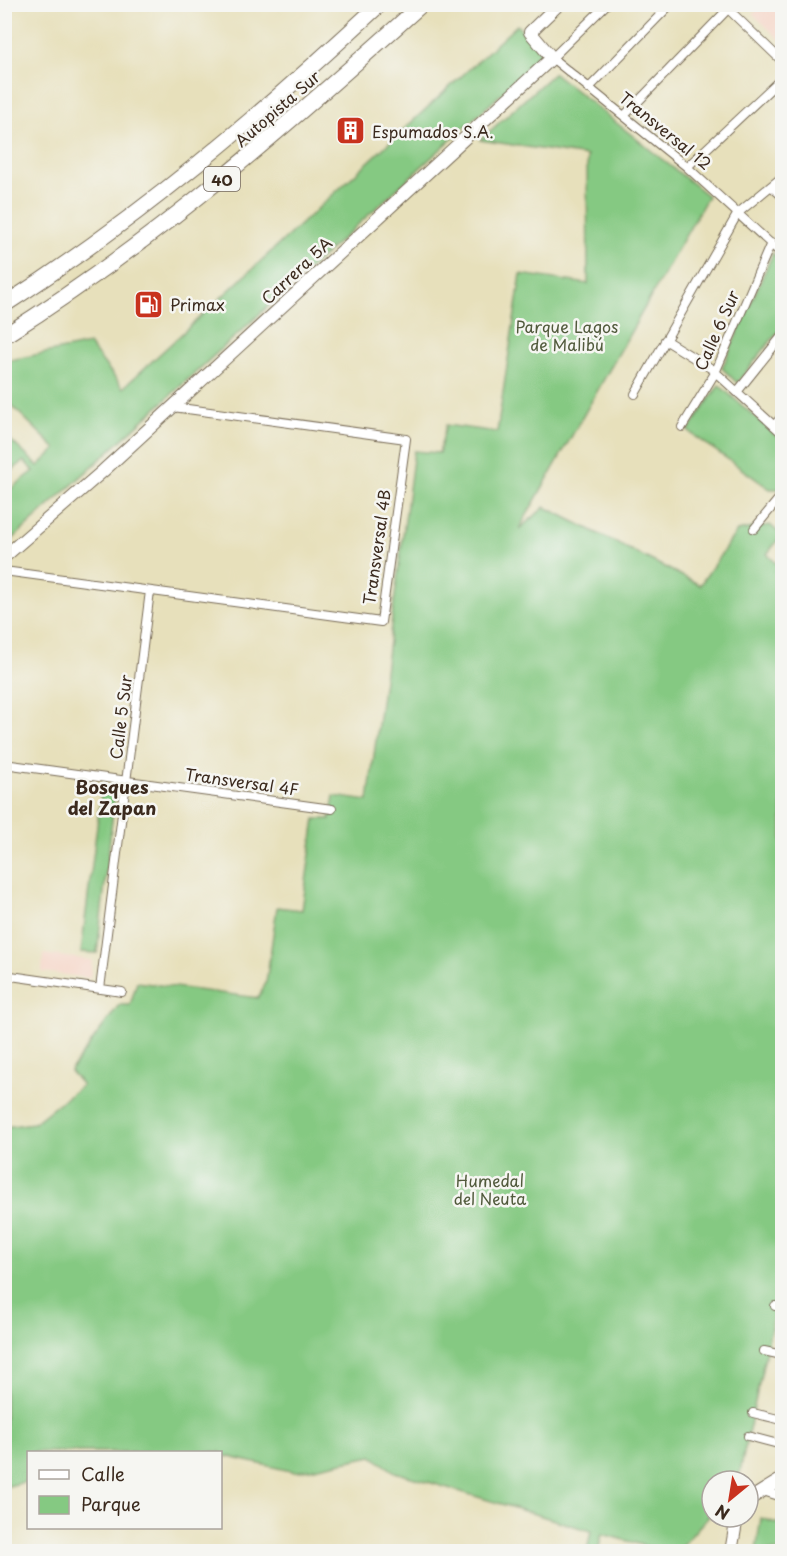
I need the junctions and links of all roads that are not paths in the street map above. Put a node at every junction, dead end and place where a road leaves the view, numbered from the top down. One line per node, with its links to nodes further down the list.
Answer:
1 (380, 4): 19 (highway, Autopista Sur / 40)
2 (422, 4): 20 (highway, Autopista Sur / 40)
3 (559, 4): 7 (main road, Transversal 12)
4 (607, 4): 7 (street, Carrera 5A)
5 (671, 4): 10 (street)
6 (725, 7): 8 (street); 11 (street)
7 (552, 58): 10 (street, Transversal 12); 26 (main road, Carrera 5A)
8 (783, 61)
9 (783, 78): 12 (street)
10 (588, 89): 11 (street, Transversal 12)
11 (624, 116): 12 (street, Transversal 12)
12 (687, 167): 16 (street, Transversal 12)
13 (783, 177): 14 (street)
14 (771, 186): 15 (street); 16 (street)
15 (783, 196)
16 (738, 213): 17 (street, Transversal 12); 22 (street)
17 (771, 243): 18 (street, Transversal 12); 23 (street, Calle 6 Sur)
18 (783, 254)
19 (4, 305)
20 (4, 336)
21 (783, 336): 24 (street)
22 (665, 340): 23 (street); 25 (street)
23 (715, 373): 24 (street); 28 (street, Calle 6 Sur)
24 (737, 392): 29 (street)
25 (635, 394)
26 (173, 408): 33 (main road, Carrera 5A); 35 (street, Transversal 4B)
27 (783, 416): 29 (street)
28 (682, 426)
29 (774, 426): 30 (street)
30 (783, 433)
31 (783, 495): 32 (street)
32 (754, 529)
33 (4, 557)
34 (4, 571): 35 (street, Transversal 4B)
35 (150, 591): 37 (street, Calle 5 Sur)
36 (4, 764): 37 (street, Transversal 4F)
37 (127, 779): 38 (street, Transversal 4F); 40 (street, Calle 5 Sur)
38 (332, 809)
39 (4, 975): 40 (street)
40 (100, 989): 41 (street)
41 (122, 992)
42 (764, 1351): 43 (street)
43 (783, 1354)
44 (753, 1413): 45 (street)
45 (783, 1420)
46 (748, 1436): 47 (street)
47 (783, 1446)
48 (783, 1479): 49 (main road)
49 (763, 1491): 50 (main road); 51 (street)
50 (760, 1493)
51 (783, 1497)
52 (735, 1529): 53 (main road)
53 (731, 1551)

